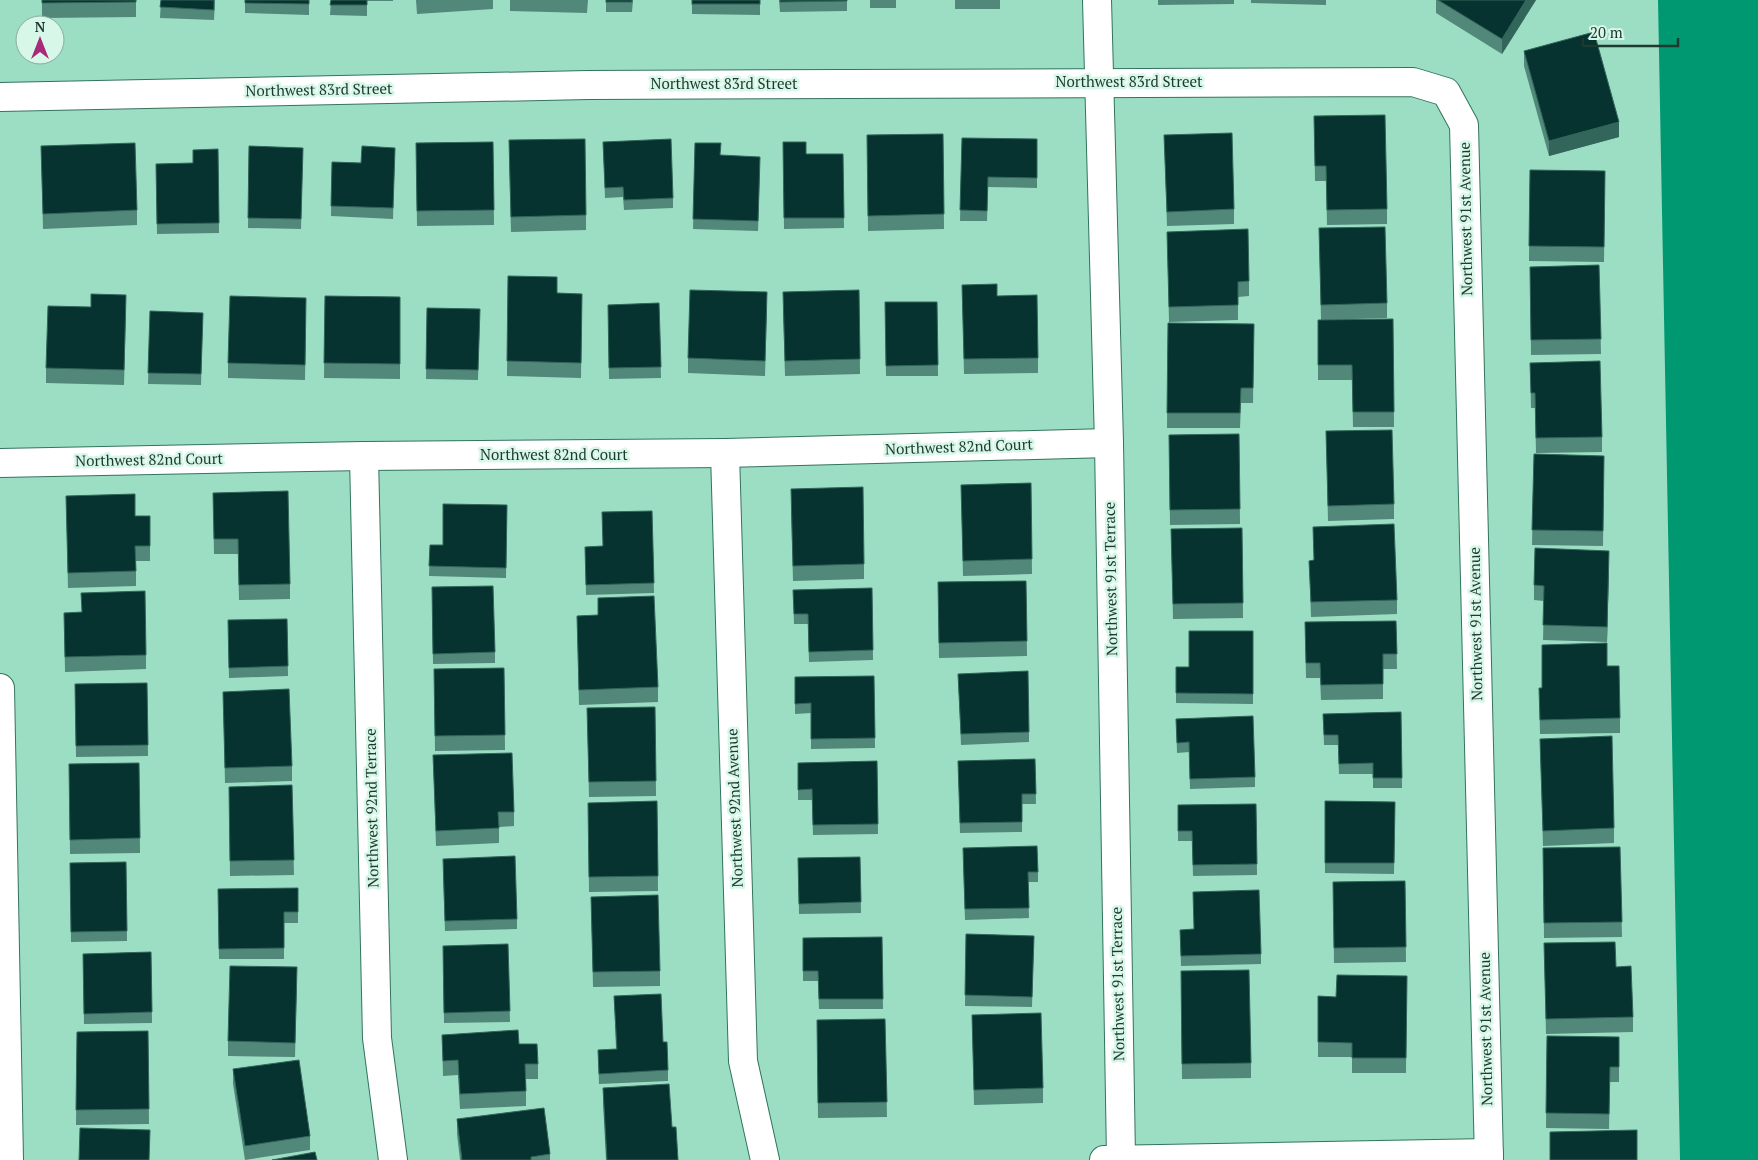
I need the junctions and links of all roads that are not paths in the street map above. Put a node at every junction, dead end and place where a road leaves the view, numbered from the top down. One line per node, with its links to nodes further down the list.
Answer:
1 (1097, 0): 2 (street, Northwest 91st Terrace)
2 (1098, 82): 3 (street, Northwest 83rd Street); 4 (street, Northwest 83rd Street); 5 (street, Northwest 91st Terrace)
3 (1446, 92): 10 (street, Northwest 91st Avenue)
4 (0, 97)
5 (1108, 443): 6 (street, Northwest 82nd Court); 11 (street, Northwest 91st Terrace)
6 (725, 453): 7 (street, Northwest 82nd Court); 14 (street, Northwest 92nd Avenue)
7 (364, 456): 8 (street, Northwest 82nd Court); 13 (street, Northwest 92nd Terrace)
8 (0, 463)
9 (0, 688): 12 (street)
10 (1490, 1156): 11 (street)
11 (1112, 1159)
12 (9, 1160)
13 (393, 1160)
14 (765, 1160)

